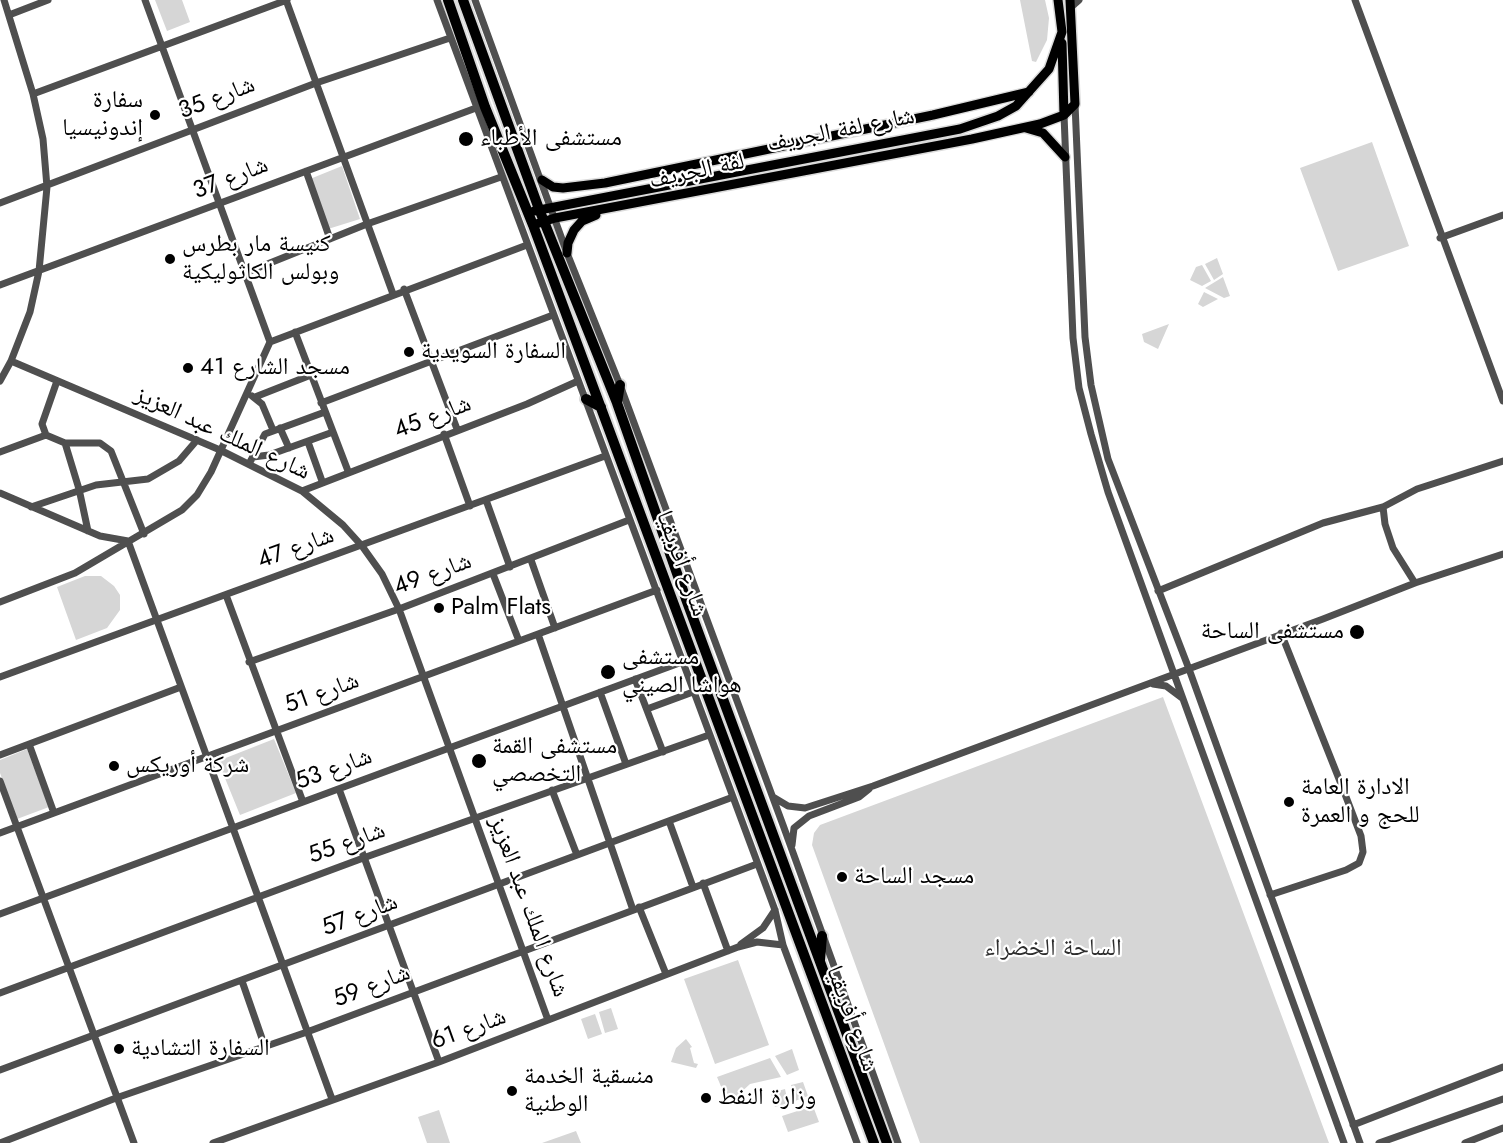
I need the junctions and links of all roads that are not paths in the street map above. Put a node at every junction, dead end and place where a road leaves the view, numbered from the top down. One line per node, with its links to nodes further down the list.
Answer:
1 (4, 0): 13 (street)
2 (48, 0): 13 (street)
3 (145, 0): 16 (street)
4 (286, 0): 16 (street); 17 (street)
5 (437, 0): 15 (street, شارع أفريقيا)
6 (448, 0): 36 (highway, شارع أفريقيا)
7 (463, 0): 34 (highway, شارع أفريقيا)
8 (475, 0): 29 (street, شارع أفريقيا)
9 (1058, 0): 14 (main road, شارع لفة الجريف)
10 (1079, 0): 12 (street)
11 (1355, 0): 41 (street)
12 (1071, 4): 20 (main road)
13 (9, 15): 19 (street)
14 (1062, 32): 18 (main road, شارع لفة الجريف); 22 (main road)
15 (450, 38): 17 (street, شارع 35); 21 (street, شارع أفريقيا)
16 (162, 45): 19 (street); 23 (street)
17 (316, 83): 23 (street, شارع 35); 25 (street)
18 (1029, 92): 29 (main road); 33 (main road, شارع لفة الجريف)
19 (33, 94): 30 (street)
20 (1075, 104): 22 (main road, لفة الجريف); 55 (street)
21 (476, 108): 25 (street, شارع 37); 28 (street, شارع أفريقيا)
22 (1064, 115): 24 (main road, لفة الجريف); 26 (street)
23 (193, 128): 30 (street, شارع 35); 32 (street)
24 (1024, 128): 26 (main road); 35 (main road, لفة الجريف)
25 (343, 157): 27 (street, شارع 37); 39 (street)
26 (1065, 157): 56 (street)
27 (306, 171): 32 (street, شارع 37); 42 (street)
28 (501, 177): 39 (street); 43 (street, شارع أفريقيا)
29 (542, 180): 33 (street, شارع أفريقيا)
30 (47, 187): 31 (street, شارع 35); 45 (street)
31 (0, 203)
32 (219, 206): 45 (street, شارع 37); 46 (street)
33 (551, 206): 34 (main road); 38 (street, شارع أفريقيا)
34 (539, 209): 36 (main road); 38 (highway, شارع أفريقيا)
35 (603, 211): 38 (main road, لفة الجريف); 44 (main road)
36 (527, 213): 40 (highway, شارع أفريقيا)
37 (1503, 215): 41 (street)
38 (550, 220): 40 (main road, لفة الجريف); 44 (street, شارع أفريقيا); 67 (highway, شارع أفريقيا)
39 (367, 224): 42 (street); 49 (street)
40 (533, 225): 68 (highway, شارع أفريقيا)
41 (1440, 238): 65 (street)
42 (330, 239): 46 (street)
43 (527, 245): 48 (street); 50 (street, شارع أفريقيا)
44 (567, 253): 61 (street, شارع أفريقيا)
45 (39, 272): 47 (street, شارع 37); 53 (street)
46 (245, 273): 52 (street)
47 (0, 285)
48 (404, 289): 49 (street); 54 (street)
49 (393, 294): 51 (street)
50 (553, 315): 54 (street); 60 (street, شارع أفريقيا)
51 (295, 333): 52 (street); 57 (street)
52 (270, 342): 62 (street)
53 (11, 361): 58 (street); 59 (street, شارع الملك عبد العزيز)
54 (432, 361): 66 (street); 71 (street)
55 (1089, 368): 56 (street); 89 (street)
56 (1076, 370): 91 (street)
57 (311, 375): 63 (street); 66 (street)
58 (0, 381)
59 (57, 381): 74 (street); 75 (street, شارع الملك عبد العزيز)
60 (578, 381): 64 (street, شارع أفريقيا); 71 (street, شارع 45)
61 (620, 385): 67 (highway); 122 (street, شارع أفريقيا)
62 (246, 393): 63 (street); 79 (street)
63 (255, 397): 70 (street)
64 (586, 399): 68 (highway); 81 (street, شارع أفريقيا)
65 (1503, 401)
66 (321, 403): 69 (street)
67 (617, 403): 101 (highway, شارع أفريقيا)
68 (601, 407): 103 (highway, شارع أفريقيا)
69 (325, 412): 70 (street); 72 (street)
70 (277, 429): 78 (street); 82 (street)
71 (457, 429): 73 (street, شارع 45)
72 (333, 432): 76 (street); 85 (street)
73 (444, 434): 85 (street, شارع 45); 95 (street)
74 (46, 435): 77 (street); 80 (street)
75 (197, 440): 79 (street, شارع الملك عبد العزيز); 86 (street)
76 (308, 442): 78 (street); 87 (street)
77 (65, 443): 86 (street); 88 (street)
78 (289, 448): 82 (street)
79 (220, 450): 84 (street, شارع الملك عبد العزيز); 99 (street)
80 (0, 452)
81 (605, 456): 93 (street, شارع 47); 97 (street, شارع أفريقيا)
82 (253, 457): 84 (street)
83 (1503, 461): 96 (street)
84 (249, 464): 90 (street, شارع الملك عبد العزيز)
85 (348, 471): 87 (street, شارع 45)
86 (124, 480): 88 (street); 99 (street)
87 (322, 481): 90 (street, شارع 45)
88 (79, 489): 94 (street); 98 (street)
89 (1119, 489): 91 (street); 110 (street)
90 (302, 491): 102 (street, شارع الملك عبد العزيز)
91 (1108, 492): 124 (street)
92 (0, 493): 94 (street)
93 (486, 500): 95 (street, شارع 47); 106 (street)
94 (31, 507): 98 (street)
95 (470, 507): 102 (street, شارع 47)
96 (1383, 507): 108 (street); 110 (street)
97 (629, 520): 105 (street, شارع 49); 109 (street, شارع أفريقيا)
98 (88, 531): 100 (street)
99 (144, 534): 100 (street)
100 (128, 541): 112 (street); 114 (street)
101 (666, 542): 103 (highway); 121 (highway, شارع أفريقيا)
102 (362, 546): 111 (street, شارع 47); 113 (street, شارع الملك عبد العزيز)
103 (653, 548): 200 (highway, شارع أفريقيا)
104 (1503, 554): 108 (street)
105 (531, 560): 106 (street, شارع 49); 115 (street)
106 (510, 567): 107 (street, شارع 49)
107 (493, 574): 113 (street, شارع 49); 118 (street)
108 (1415, 583): 116 (street)
109 (657, 590): 115 (street, شارع 51); 120 (street, شارع أفريقيا)
110 (1158, 591): 123 (street)
111 (226, 595): 114 (street, شارع 47); 119 (street)
112 (0, 602)
113 (399, 609): 119 (street, شارع 49); 125 (street, شارع الملك عبد العزيز)
114 (156, 620): 126 (street, شارع 47); 129 (street)
115 (555, 628): 117 (street, شارع 51)
116 (1281, 633): 123 (street); 165 (street)
117 (538, 634): 118 (street, شارع 51); 133 (street)
118 (519, 641): 125 (street, شارع 51)
119 (249, 662): 135 (street)
120 (682, 662): 127 (street, شارع 53); 131 (street, شارع أفريقيا)
121 (709, 662): 122 (highway); 177 (highway, شارع أفريقيا)
122 (722, 664): 148 (street, شارع أفريقيا)
123 (1189, 669): 124 (street); 165 (street)
124 (1175, 674): 128 (street); 132 (street)
125 (425, 676): 135 (street, شارع 51); 138 (street, شارع الملك عبد العزيز)
126 (0, 677)
127 (635, 679): 130 (street, شارع 53); 134 (street)
128 (1150, 683): 132 (street); 145 (street)
129 (180, 687): 137 (street); 141 (street)
130 (600, 692): 133 (street, شارع 53); 142 (street)
131 (693, 692): 134 (street); 136 (street, شارع أفريقيا)
132 (1184, 700): 203 (street)
133 (562, 706): 138 (street, شارع 53); 143 (street)
134 (647, 709): 139 (street)
135 (276, 732): 141 (street, شارع 51); 150 (street)
136 (709, 735): 139 (street, شارع 55); 149 (street, شارع أفريقيا)
137 (29, 744): 140 (street); 151 (street)
138 (449, 748): 146 (street, شارع 53); 152 (street, شارع الملك عبد العزيز)
139 (663, 752): 142 (street, شارع 55)
140 (0, 755)
141 (206, 759): 151 (street, شارع 51); 155 (street)
142 (626, 764): 143 (street, شارع 55)
143 (588, 778): 147 (street, شارع 55); 157 (street)
144 (0, 781): 154 (street)
145 (873, 786): 148 (street); 158 (street)
146 (339, 789): 150 (street, شارع 53); 160 (street)
147 (552, 790): 152 (street, شارع 55); 159 (street)
148 (772, 796): 158 (street, شارع أفريقيا)
149 (733, 797): 153 (street, شارع 57); 161 (street, شارع أفريقيا)
150 (303, 802): 155 (street, شارع 53)
151 (54, 813): 154 (street, شارع 51)
152 (475, 818): 160 (street, شارع 55); 162 (street, شارع الملك عبد العزيز)
153 (669, 821): 157 (street, شارع 57); 164 (street)
154 (17, 827): 156 (street, شارع 51); 166 (street)
155 (233, 828): 166 (street, شارع 53); 167 (street)
156 (0, 833)
157 (610, 843): 159 (street, شارع 57); 168 (street)
158 (793, 854): 172 (street, شارع أفريقيا)
159 (577, 855): 162 (street, شارع 57)
160 (366, 857): 167 (street, شارع 55); 171 (street)
161 (757, 864): 163 (street, شارع 59); 169 (street, شارع أفريقيا)
162 (499, 884): 171 (street, شارع 57); 175 (street, شارع الملك عبد العزيز)
163 (703, 884): 164 (street, شارع 59); 176 (street)
164 (693, 887): 168 (street, شارع 59)
165 (1270, 895): 194 (street)
166 (43, 897): 170 (street, شارع 53); 179 (street)
167 (258, 898): 178 (street); 179 (street, شارع 55)
168 (636, 908): 175 (street, شارع 59); 180 (street)
169 (775, 910): 173 (street, شارع أفريقيا); 174 (street)
170 (0, 914)
171 (391, 926): 178 (street, شارع 57); 182 (street)
172 (822, 936): 177 (highway); 202 (street, شارع أفريقيا)
173 (783, 945): 174 (street); 199 (street, شارع أفريقيا)
174 (738, 947): 176 (street, شارع 61)
175 (523, 951): 182 (street, شارع 59); 184 (street, شارع الملك عبد العزيز)
176 (728, 951): 180 (street, شارع 61)
177 (820, 964): 201 (highway, شارع أفريقيا)
178 (283, 966): 181 (street, شارع 57); 185 (street)
179 (69, 968): 183 (street, شارع 55); 186 (street)
180 (666, 974): 184 (street, شارع 61)
181 (242, 981): 186 (street, شارع 57); 187 (street)
182 (415, 992): 185 (street, شارع 59); 188 (street)
183 (0, 993)
184 (548, 1020): 188 (street, شارع 61)
185 (308, 1032): 187 (street, شارع 59); 192 (street)
186 (94, 1035): 190 (street, شارع 57); 191 (street)
187 (265, 1047): 191 (street, شارع 59)
188 (439, 1062): 192 (street, شارع 61)
189 (1503, 1067): 194 (street)
190 (0, 1070)
191 (116, 1098): 196 (street, شارع 59); 197 (street)
192 (332, 1099): 198 (street, شارع 61)
193 (1503, 1099): 205 (street)
194 (1353, 1125): 204 (street)
195 (1503, 1128): 206 (street)
196 (0, 1143)
197 (134, 1143)
198 (213, 1143)
199 (857, 1143)
200 (874, 1143)
201 (887, 1143)
202 (898, 1143)
203 (1344, 1143)
204 (1359, 1143)
205 (1379, 1143)
206 (1465, 1143)

